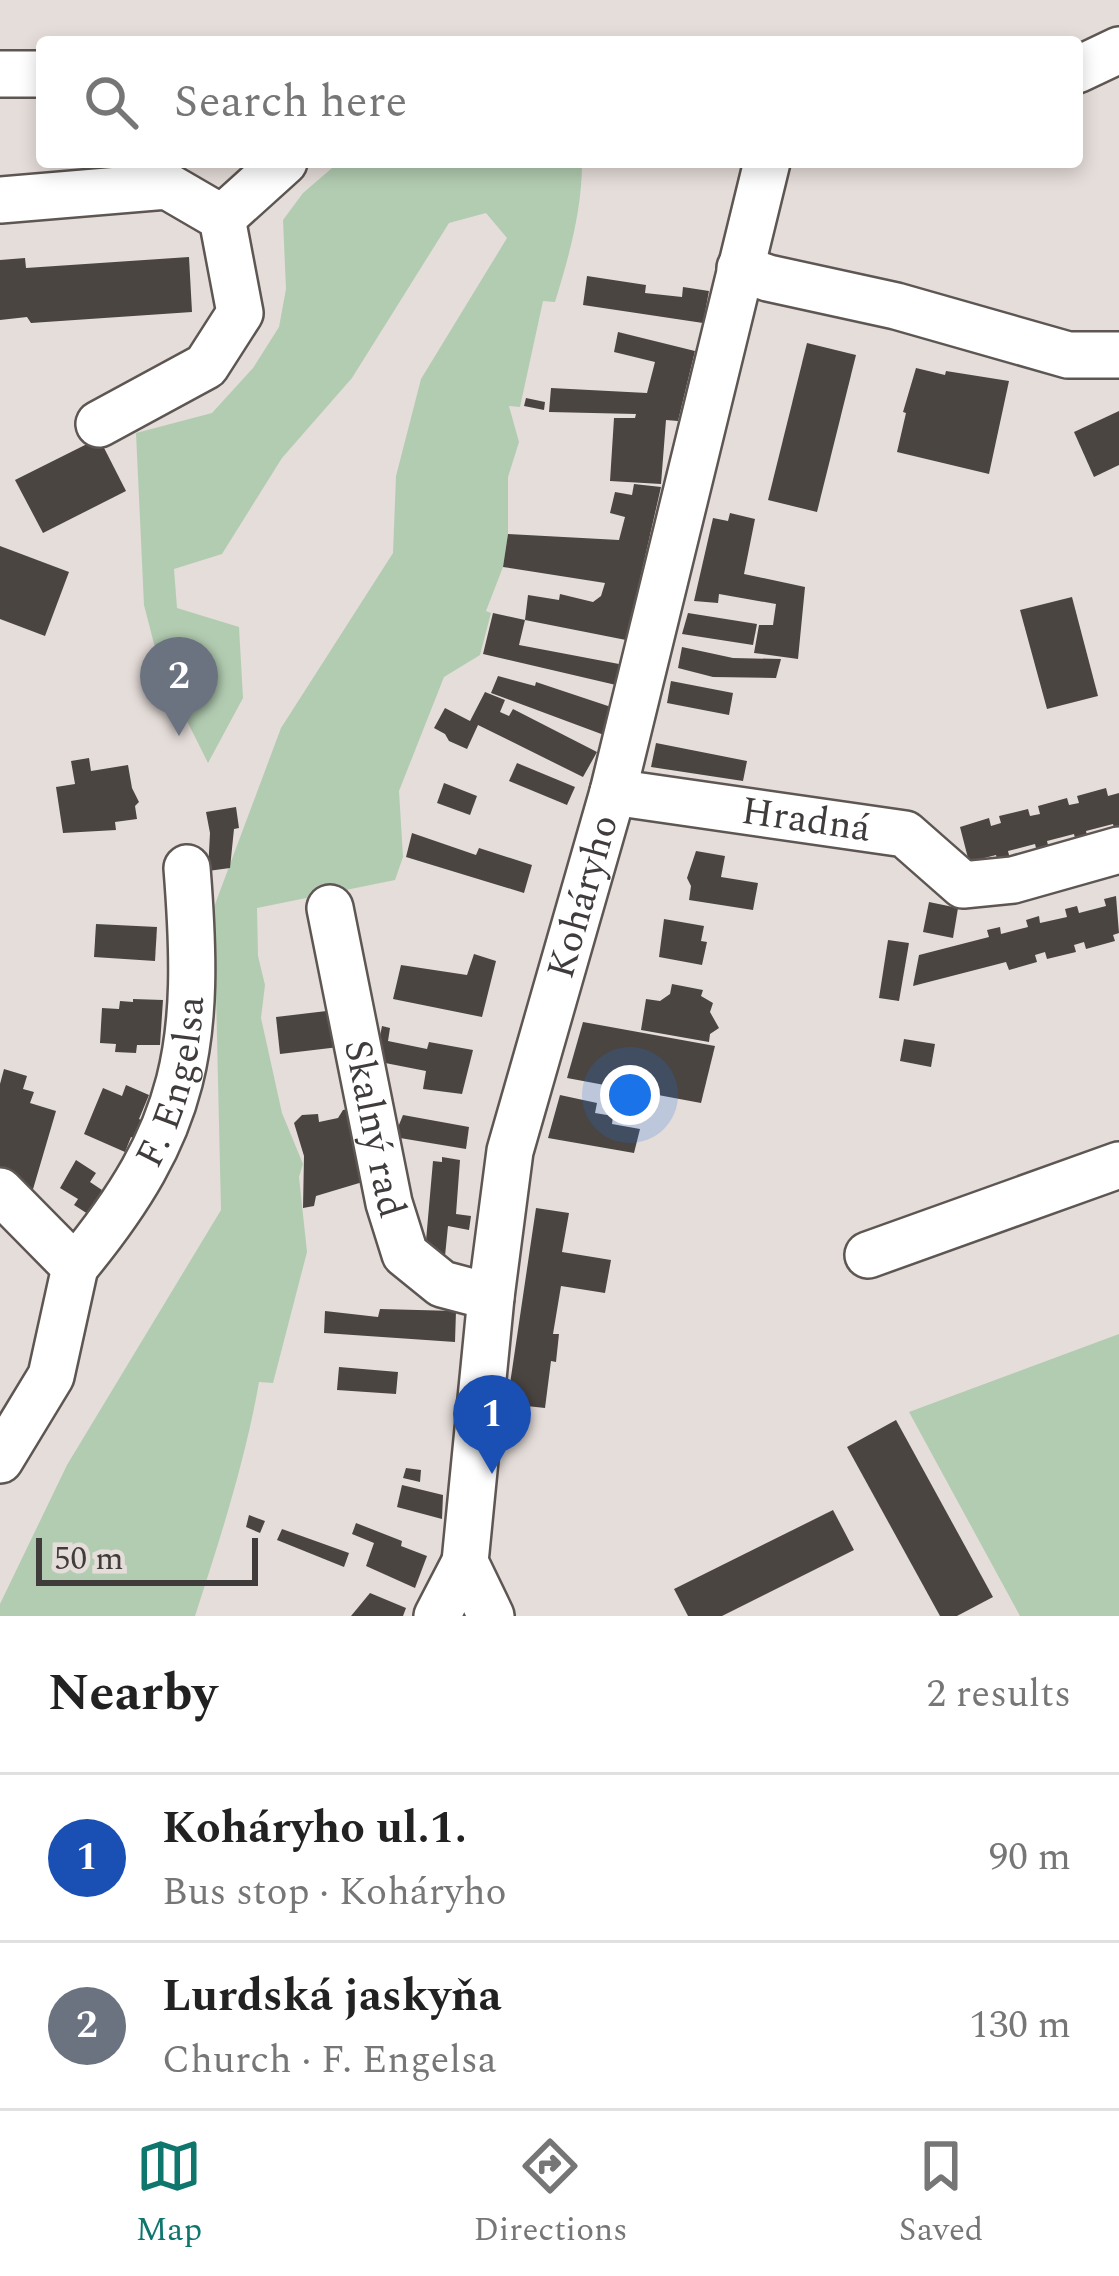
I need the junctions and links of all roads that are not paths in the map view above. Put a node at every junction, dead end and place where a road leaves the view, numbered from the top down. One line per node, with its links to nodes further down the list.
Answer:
1 (1119, 50): 2 (street)
2 (1083, 71)
3 (1083, 76): 4 (street)
4 (1119, 89)
5 (277, 168): 9 (street)
6 (764, 168): 10 (street, Koháryho)
7 (152, 174): 8 (street); 9 (street)
8 (0, 200)
9 (222, 218): 12 (street)
10 (740, 268): 11 (street); 13 (street, Koháryho)
11 (1119, 355)
12 (99, 424)
13 (613, 792): 14 (street, Hradná); 21 (street, Koháryho)
14 (1119, 850)
15 (188, 868): 20 (street, F. Engelsa)
16 (330, 908): 21 (street, Skalný rad)
17 (1119, 1165): 19 (street)
18 (0, 1191): 20 (street)
19 (868, 1255)
20 (75, 1267): 22 (street, F. Engelsa)
21 (490, 1297): 23 (street, Koháryho)
22 (0, 1460)
23 (465, 1562): 24 (street); 25 (street)
24 (437, 1616)
25 (491, 1616)

